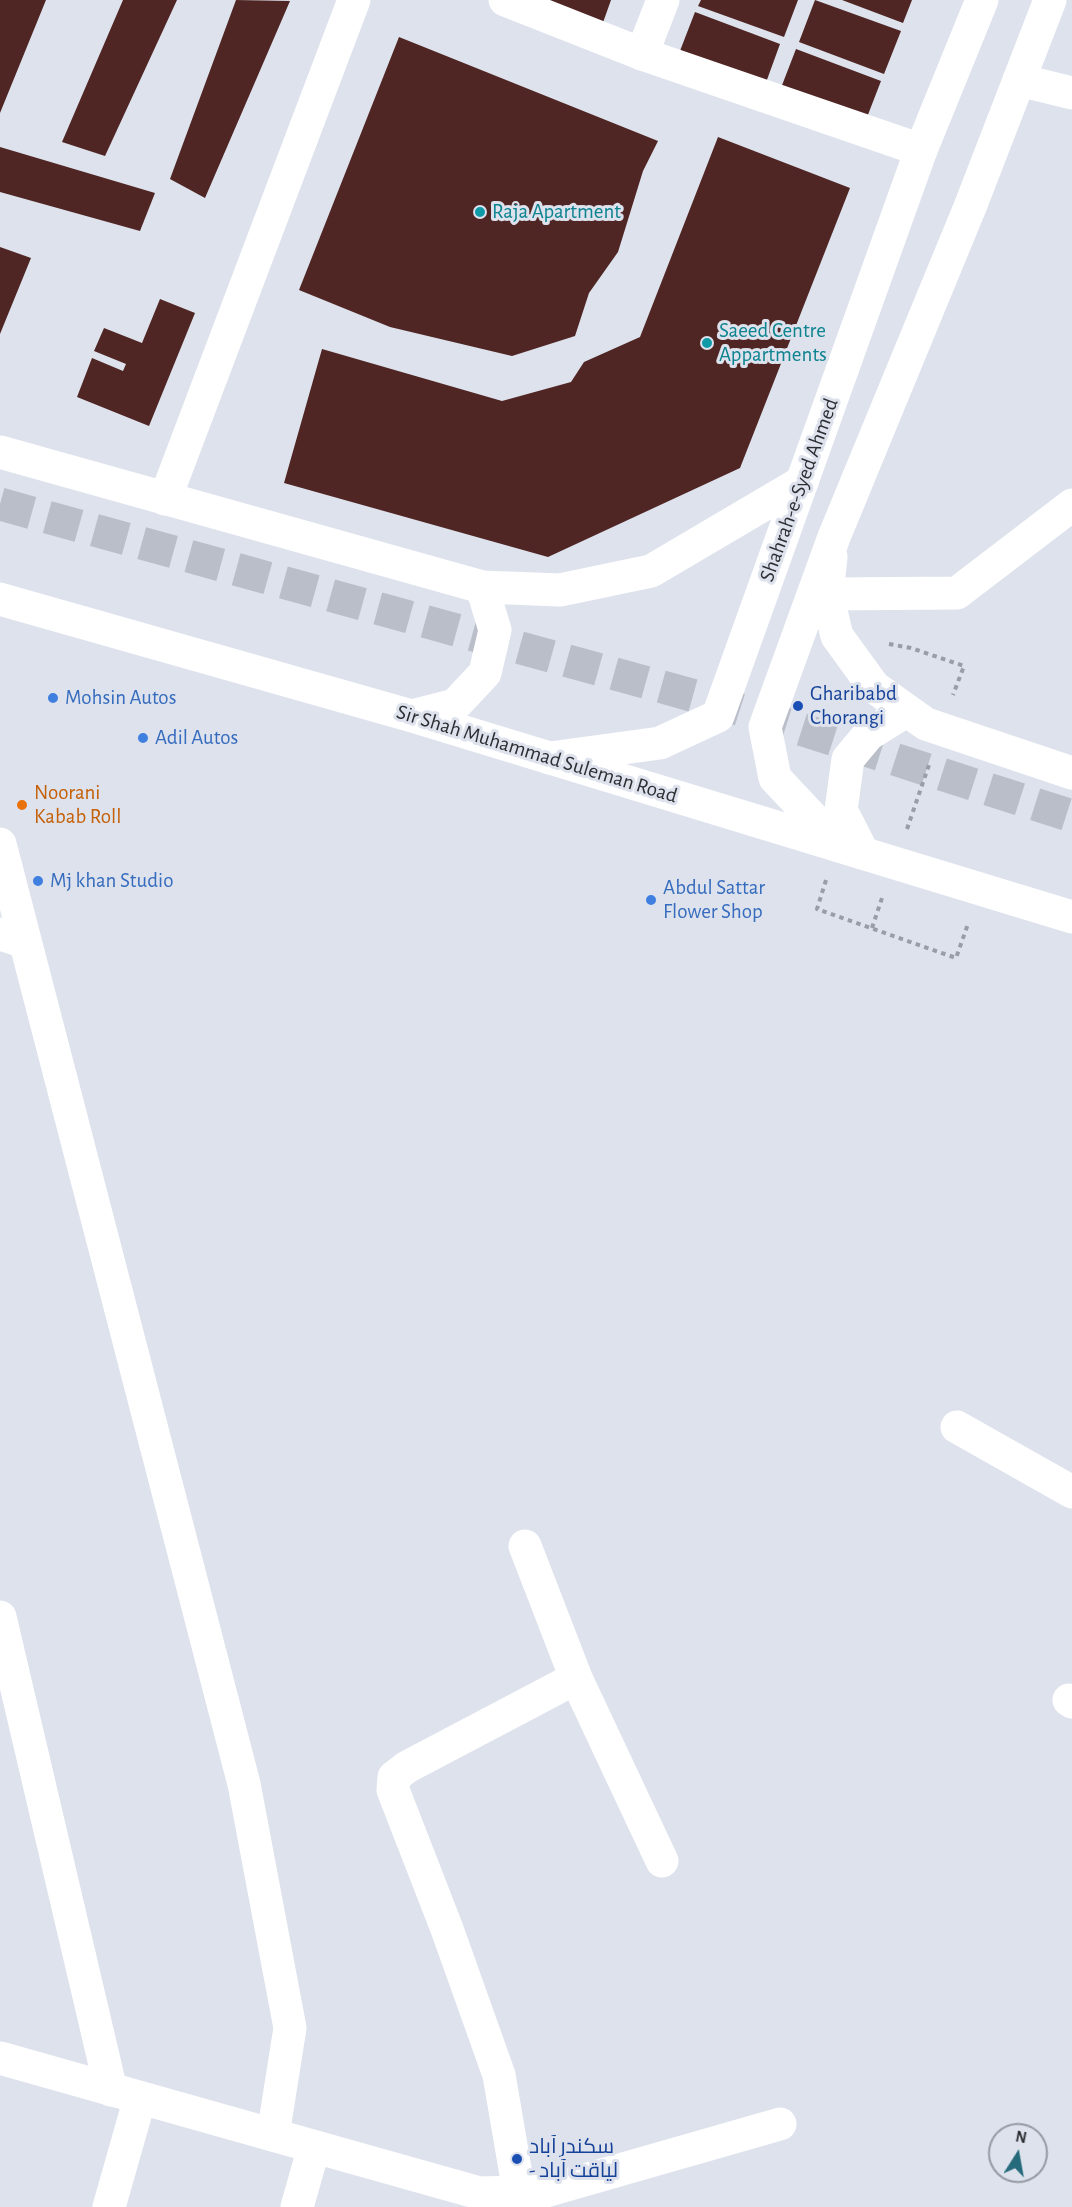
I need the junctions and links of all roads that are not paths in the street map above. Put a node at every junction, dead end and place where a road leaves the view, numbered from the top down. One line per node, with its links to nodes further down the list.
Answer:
1 (354, 0): 12 (main road)
2 (506, 0): 6 (main road)
3 (663, 0): 6 (main road)
4 (982, 0): 9 (main road, Shahrah-e-Syed Ahmed)
5 (1050, 0): 7 (main road)
6 (642, 54): 9 (main road)
7 (1019, 80): 8 (main road); 14 (main road)
8 (1072, 93)
9 (921, 150): 11 (main road, Shahrah-e-Syed Ahmed)
10 (0, 452): 12 (main road)
11 (802, 482): 15 (main road); 20 (main road, Shahrah-e-Syed Ahmed)
12 (165, 499): 15 (main road)
13 (1072, 505): 16 (main road)
14 (834, 537): 16 (main road); 23 (main road)
15 (482, 587): 19 (main road)
16 (827, 594): 18 (main road)
17 (0, 599): 19 (main road, Sir Shah Muhammad Suleman Road)
18 (906, 711): 21 (main road); 23 (main road)
19 (412, 716): 20 (main road, Sir Shah Muhammad Suleman Road)
20 (550, 758): 23 (main road, Sir Shah Muhammad Suleman Road)
21 (1072, 773)
22 (0, 844): 25 (main road)
23 (851, 849): 24 (main road, Sir Shah Muhammad Suleman Road)
24 (1072, 917)
25 (12, 938): 35 (main road)
26 (957, 1427): 27 (main road)
27 (1072, 1492)
28 (525, 1546): 30 (main road)
29 (0, 1617): 33 (main road)
30 (576, 1678): 31 (main road); 37 (main road)
31 (662, 1861)
32 (0, 2058): 33 (main road)
33 (125, 2094): 35 (main road); 39 (main road)
34 (780, 2124): 37 (main road)
35 (273, 2135): 36 (main road)
36 (314, 2147): 38 (main road); 40 (main road)
37 (538, 2197): 38 (main road)
38 (477, 2200)
39 (109, 2207)
40 (297, 2207)

